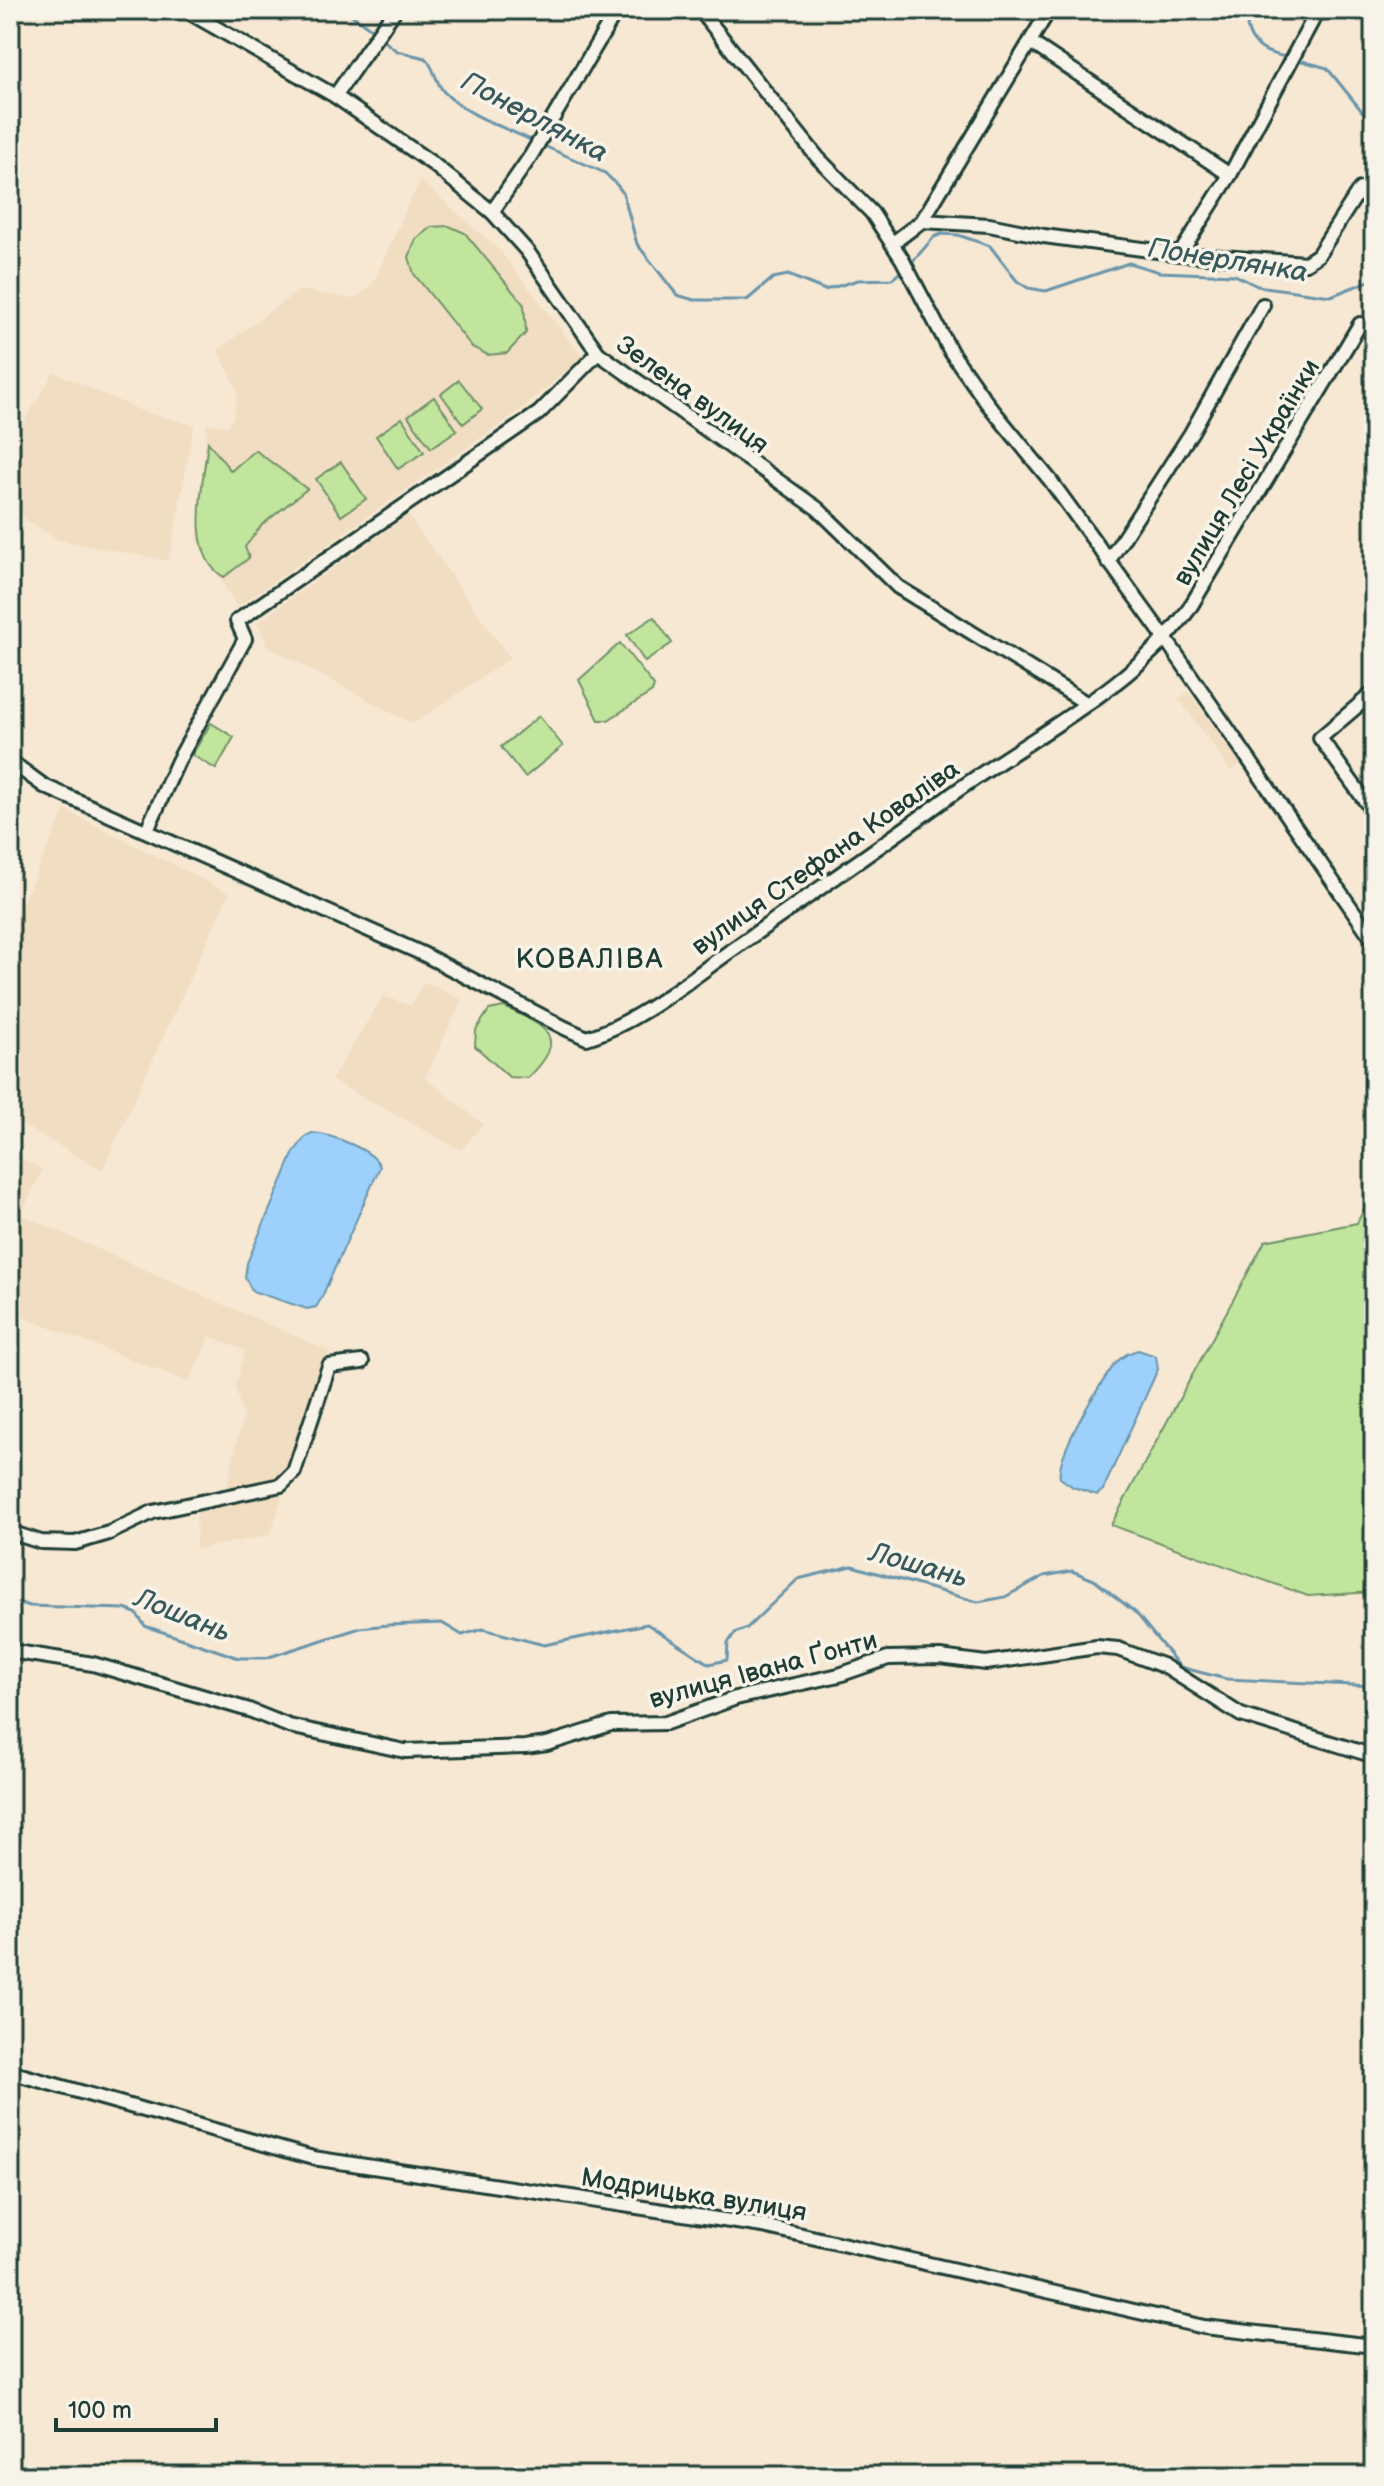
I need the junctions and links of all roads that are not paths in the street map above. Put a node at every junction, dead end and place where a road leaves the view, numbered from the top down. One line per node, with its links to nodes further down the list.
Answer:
1 (185, 10): 8 (street, Зелена вулиця)
2 (395, 10): 8 (street)
3 (617, 10): 11 (street)
4 (700, 10): 13 (street)
5 (1049, 10): 7 (street)
6 (1318, 10): 9 (street)
7 (1030, 42): 9 (street); 12 (street)
8 (335, 96): 11 (street, Зелена вулиця)
9 (1230, 175): 14 (street)
10 (1360, 189): 14 (street)
11 (492, 212): 17 (street, Зелена вулиця)
12 (922, 221): 13 (street); 14 (street)
13 (893, 243): 18 (street)
14 (1180, 254)
15 (1263, 305): 18 (street)
16 (1360, 324): 19 (street, вулиця Лесі Українки)
17 (598, 353): 21 (street, Зелена вулиця); 24 (street)
18 (1108, 562): 19 (street)
19 (1167, 641): 21 (street, вулиця Стефана Коваліва); 25 (street)
20 (1374, 692): 23 (street)
21 (1086, 703): 24 (street, вулиця Стефана Коваліва)
22 (10, 761): 24 (street, вулиця Стефана Коваліва)
23 (1374, 813)
24 (147, 830)
25 (1372, 935)
26 (362, 1362): 27 (street)
27 (10, 1532)
28 (10, 1651): 29 (street, вулиця Івана Ґонти)
29 (1374, 1756)
30 (10, 2072): 31 (street, Модрицька вулиця)
31 (1374, 2346)

